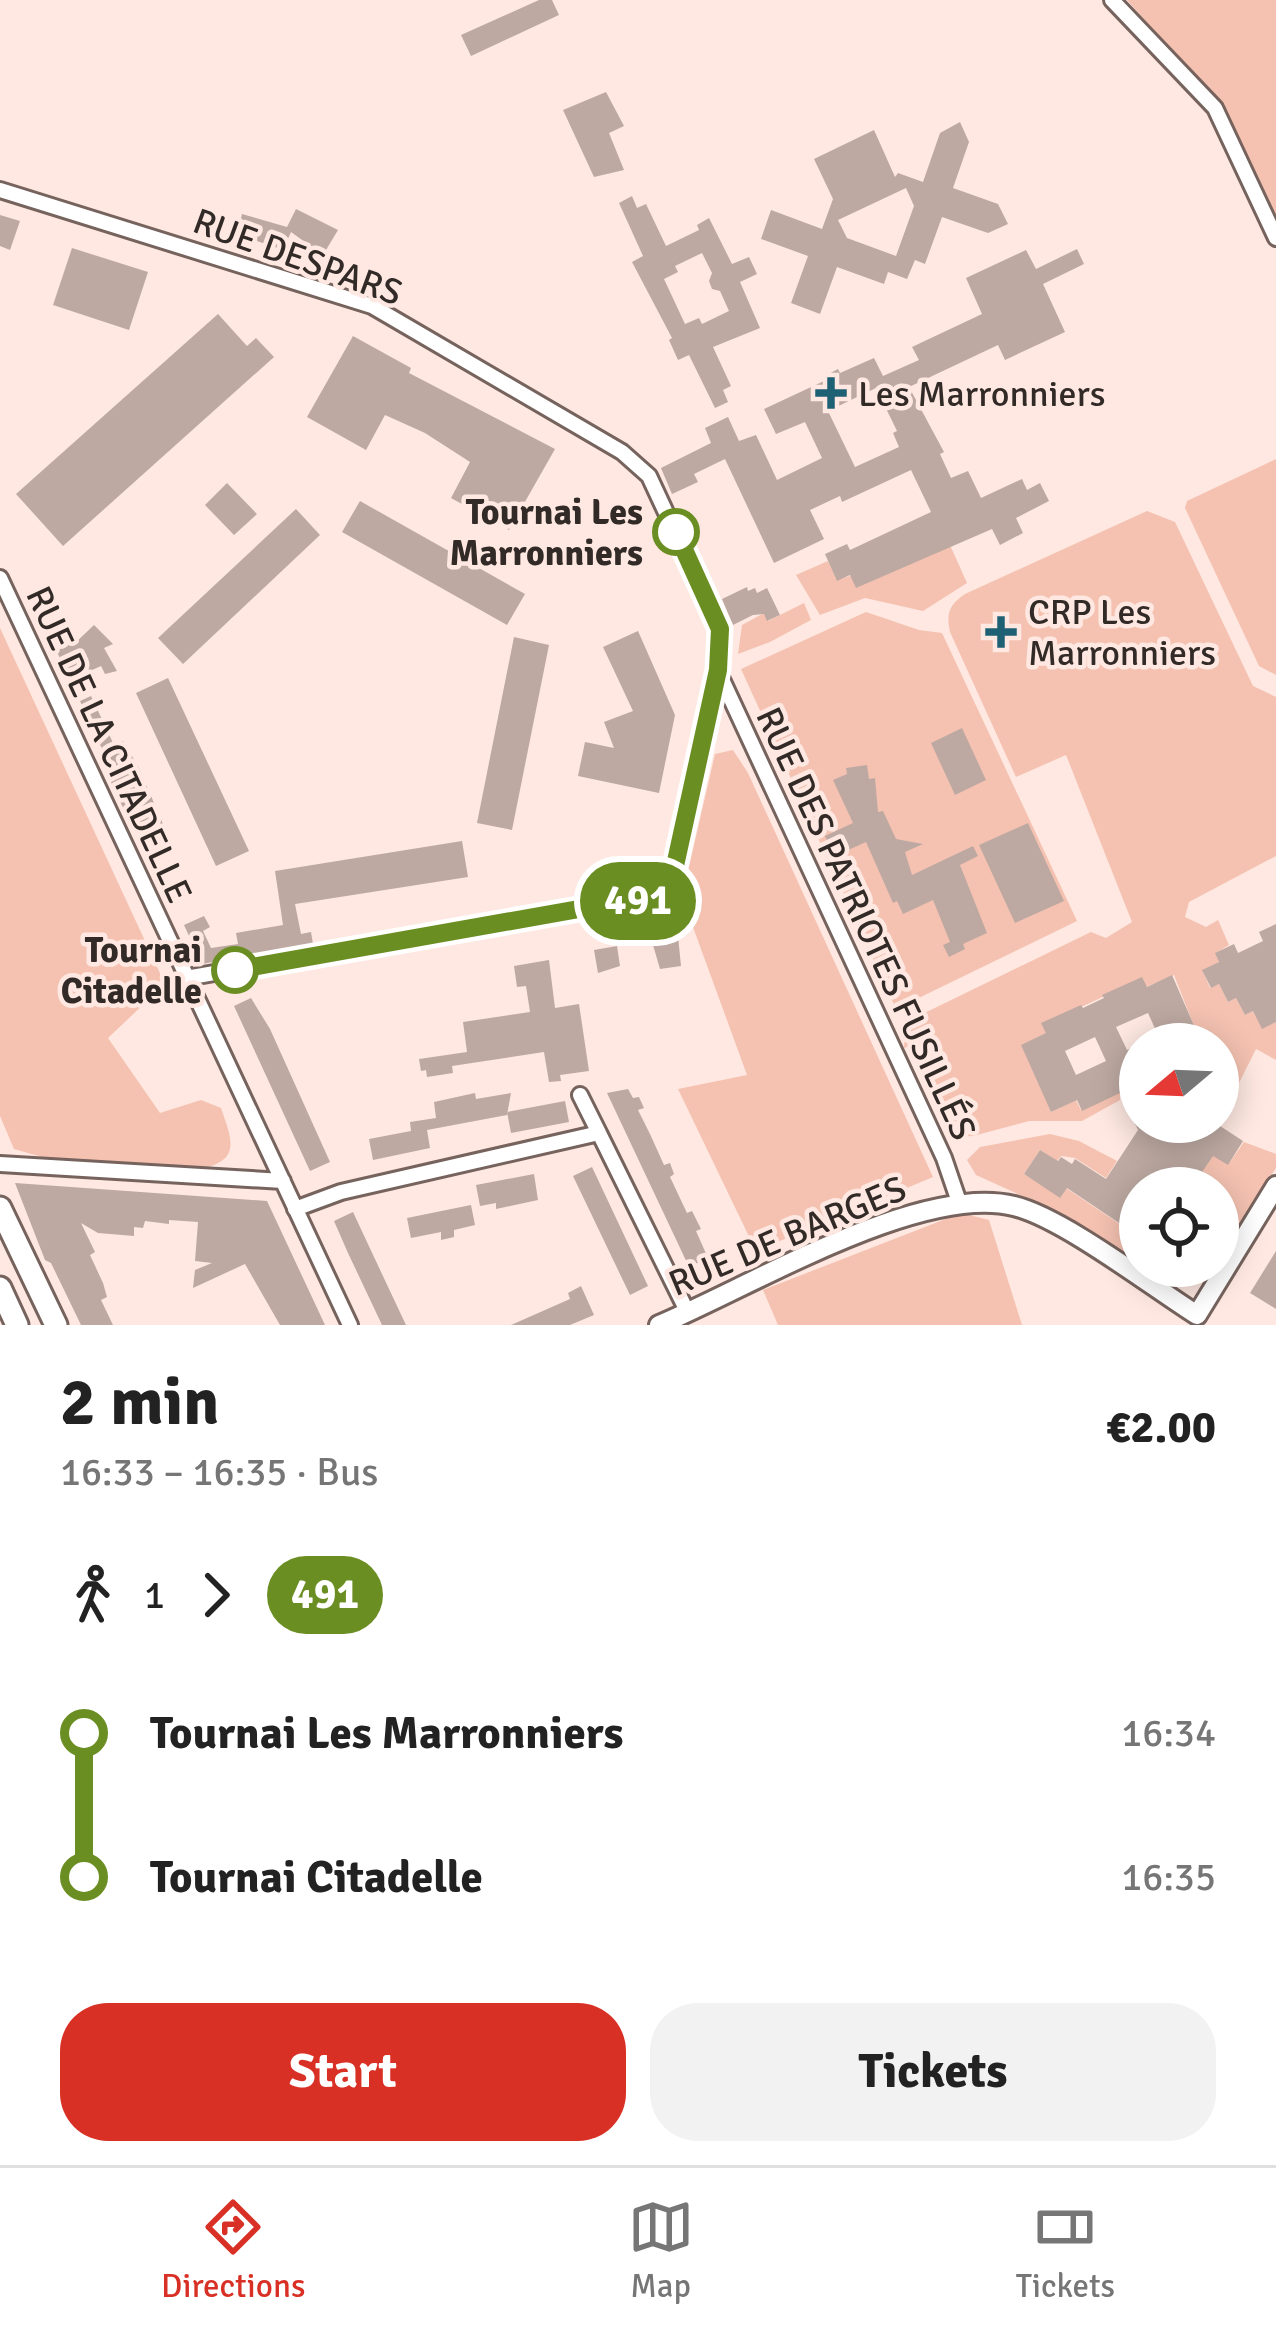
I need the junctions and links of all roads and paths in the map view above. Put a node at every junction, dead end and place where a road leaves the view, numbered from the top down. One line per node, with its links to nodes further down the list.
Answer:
1 (1112, 0): 3 (street)
2 (0, 190): 4 (street, RUE DESPARS)
3 (1276, 238)
4 (622, 452): 6 (street, RUE DES PATRIOTES FUSILLÉS)
5 (0, 578): 7 (street, RUE DE LA CITADELLE)
6 (718, 670): 7 (street, RUE DES PATRIOTES FUSILLÉS); 13 (street, RUE DES PATRIOTES FUSILLÉS)
7 (185, 978): 11 (street, RUE DE LA CITADELLE)
8 (580, 1094): 9 (street)
9 (598, 1133): 15 (street); 17 (street)
10 (0, 1164): 11 (street)
11 (283, 1181): 15 (street, RUE DE LA CITADELLE)
12 (1276, 1186): 18 (street)
13 (959, 1202): 17 (street, RUE DE BARGES); 18 (street, RUE DE BARGES)
14 (0, 1208): 20 (main road)
15 (295, 1209): 21 (street, RUE DE LA CITADELLE)
16 (0, 1288): 19 (main road)
17 (688, 1313): 22 (street, RUE DE BARGES)
18 (1194, 1320)
19 (17, 1325)
20 (56, 1325)
21 (350, 1325)
22 (659, 1325)

